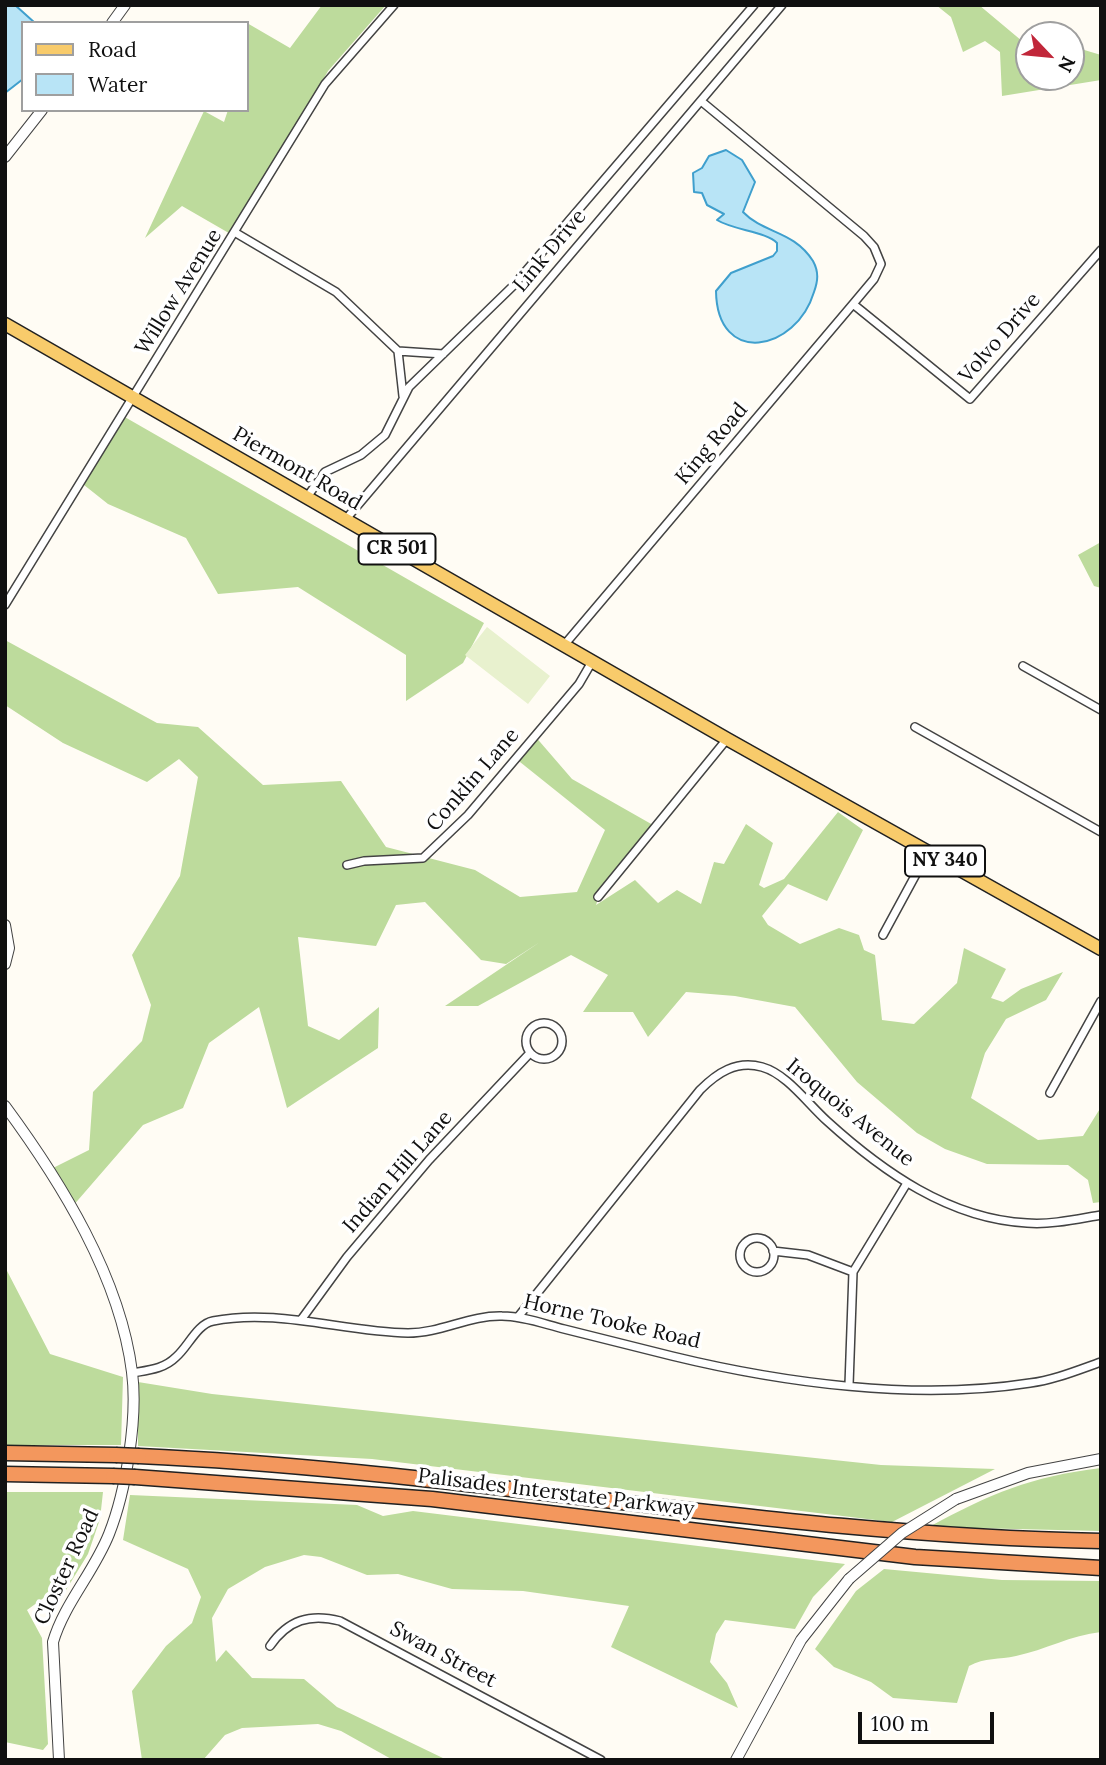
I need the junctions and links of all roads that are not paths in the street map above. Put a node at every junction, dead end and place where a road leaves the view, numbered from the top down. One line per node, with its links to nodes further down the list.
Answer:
1 (125, 5): 5 (street)
2 (394, 5): 9 (street, Willow Avenue)
3 (754, 5): 14 (street)
4 (782, 5): 6 (street, Link Drive)
5 (113, 21)
6 (701, 101): 11 (street, King Road); 18 (street, Link Drive)
7 (40, 112): 8 (street)
8 (5, 157)
9 (236, 233): 13 (street); 16 (street, Willow Avenue)
10 (1101, 250): 11 (street, Volvo Drive)
11 (853, 304): 20 (street, King Road)
12 (5, 324): 16 (main road, Piermont Road / CR 501)
13 (398, 351): 14 (street); 15 (street)
14 (445, 354): 15 (street)
15 (403, 398): 17 (street)
16 (134, 399): 17 (main road, Piermont Road / CR 501); 19 (street, Willow Avenue)
17 (307, 497): 18 (main road, Piermont Road / CR 501)
18 (346, 519): 20 (main road, Piermont Road / CR 501)
19 (5, 605)
20 (565, 644): 21 (main road, Piermont Road / CR 501)
21 (593, 660): 25 (main road, Piermont Road / CR 501); 29 (street, Conklin Lane)
22 (1023, 666): 23 (street)
23 (1101, 710)
24 (915, 727): 27 (street)
25 (727, 739): 26 (main road, Piermont Road / CR 501); 30 (street)
26 (789, 773): 28 (main road, NY 340)
27 (1101, 832)
28 (928, 852): 32 (street); 33 (main road, NY 340)
29 (347, 865)
30 (598, 897)
31 (5, 925): 34 (street)
32 (883, 935)
33 (1101, 949)
34 (5, 964)
35 (1101, 1001): 37 (street)
36 (530, 1053): 36 (street, Indian Hill Lane); 44 (street, Indian Hill Lane)
37 (1050, 1093)
38 (5, 1106): 46 (street, Closter Road)
39 (907, 1183): 40 (street, Iroquois Avenue); 42 (street); 43 (street, Iroquois Avenue)
40 (1101, 1215)
41 (773, 1251): 41 (street); 42 (street)
42 (853, 1272): 47 (street)
43 (518, 1317): 44 (street, Horne Tooke Road); 47 (street, Horne Tooke Road)
44 (301, 1320): 46 (street, Horne Tooke Road)
45 (1101, 1362): 47 (street, Horne Tooke Road)
46 (132, 1373): 54 (street, Closter Road)
47 (849, 1385)
48 (5, 1453): 51 (highway, Palisades Interstate Parkway, bridge)
49 (1101, 1459): 56 (street, bridge)
50 (5, 1474): 52 (highway, Palisades Interstate Parkway, bridge)
51 (1101, 1541)
52 (1101, 1568)
53 (270, 1646): 55 (street, Swan Street)
54 (59, 1760)
55 (601, 1760)
56 (736, 1760)

